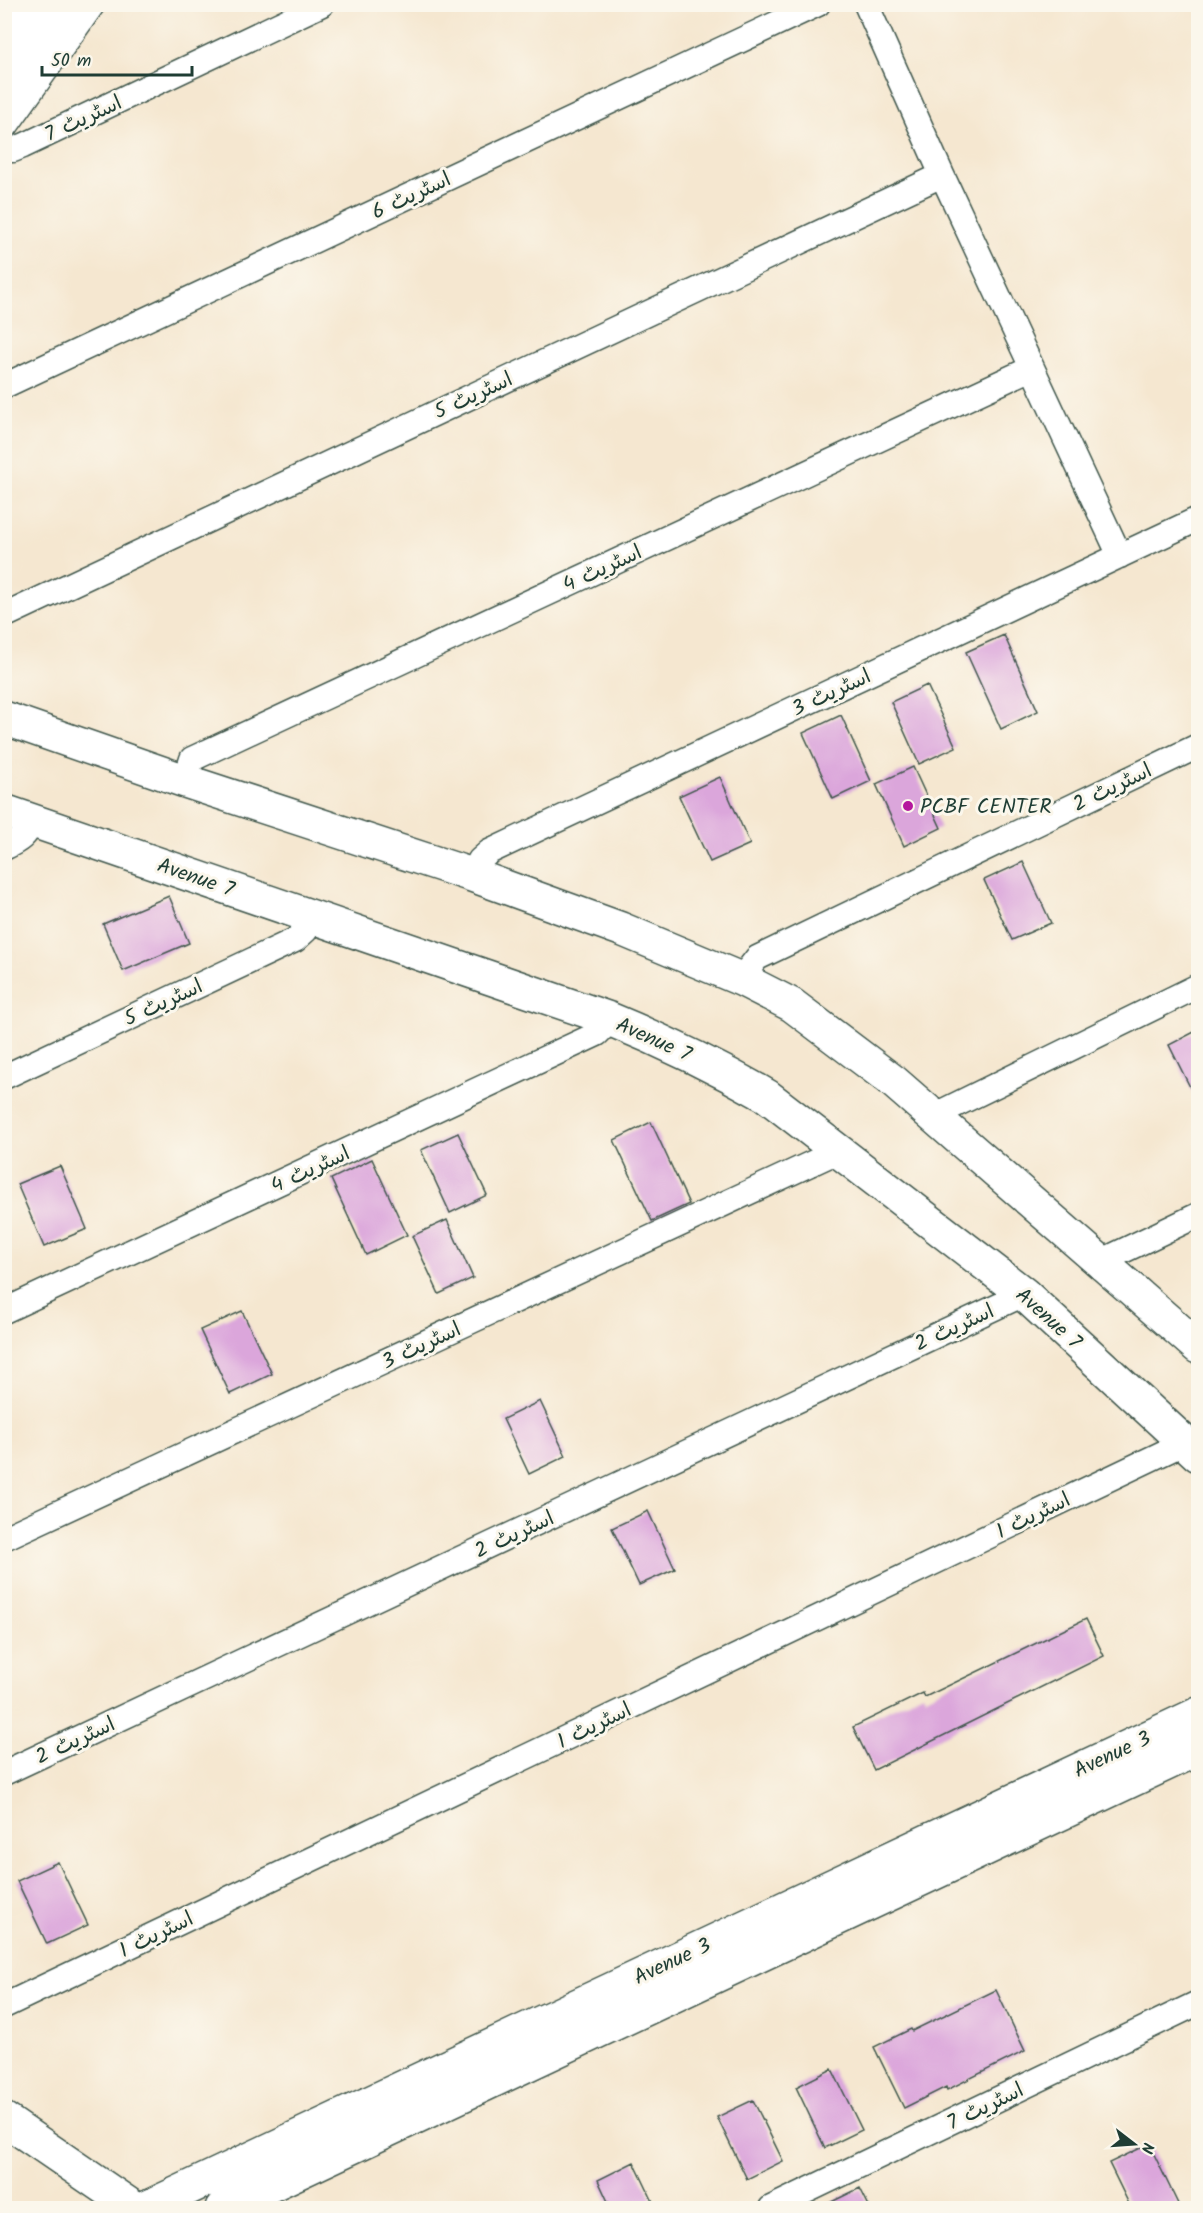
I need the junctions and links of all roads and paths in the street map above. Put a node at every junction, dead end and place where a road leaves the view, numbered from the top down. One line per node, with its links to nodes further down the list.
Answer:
1 (29, 4): 7 (main road)
2 (66, 4): 8 (main road)
3 (93, 4): 9 (street)
4 (322, 4): 10 (street, اسٹریٹ 7)
5 (818, 4): 13 (street, اسٹریٹ 6)
6 (866, 4): 11 (street)
7 (4, 39)
8 (4, 90)
9 (4, 129)
10 (4, 149)
11 (942, 175): 12 (street); 16 (street, اسٹریٹ 5)
12 (1032, 368): 15 (street); 19 (street, اسٹریٹ 4)
13 (4, 386)
14 (1198, 519): 15 (street, اسٹریٹ 3)
15 (1120, 556): 22 (street, اسٹریٹ 3)
16 (4, 616)
17 (4, 718): 19 (main road)
18 (1198, 746): 24 (street, اسٹریٹ 2)
19 (185, 781): 22 (main road)
20 (18, 816): 21 (street); 23 (main road, Avenue 7)
21 (4, 848)
22 (472, 875): 24 (main road)
23 (310, 916): 26 (main road, Avenue 7); 27 (street, اسٹریٹ 5)
24 (743, 980): 28 (main road)
25 (1198, 986): 28 (street)
26 (607, 1018): 29 (main road, Avenue 7); 33 (street, اسٹریٹ 4)
27 (4, 1077)
28 (933, 1116): 31 (main road)
29 (838, 1151): 32 (main road, Avenue 7); 36 (street, اسٹریٹ 3)
30 (1198, 1215): 31 (street)
31 (1100, 1262): 34 (main road)
32 (1024, 1294): 35 (main road, Avenue 7); 39 (street, اسٹریٹ 2)
33 (4, 1311)
34 (1198, 1347)
35 (1191, 1449): 41 (street, اسٹریٹ 1)
36 (4, 1538)
37 (1198, 1714): 44 (main road, Avenue 3)
38 (1198, 1749): 45 (main road, Avenue 3)
39 (4, 1773)
40 (1198, 2003): 46 (street, اسٹریٹ 7)
41 (4, 2006)
42 (4, 2119): 43 (main road)
43 (134, 2208)
44 (146, 2208)
45 (222, 2208)
46 (771, 2208)

